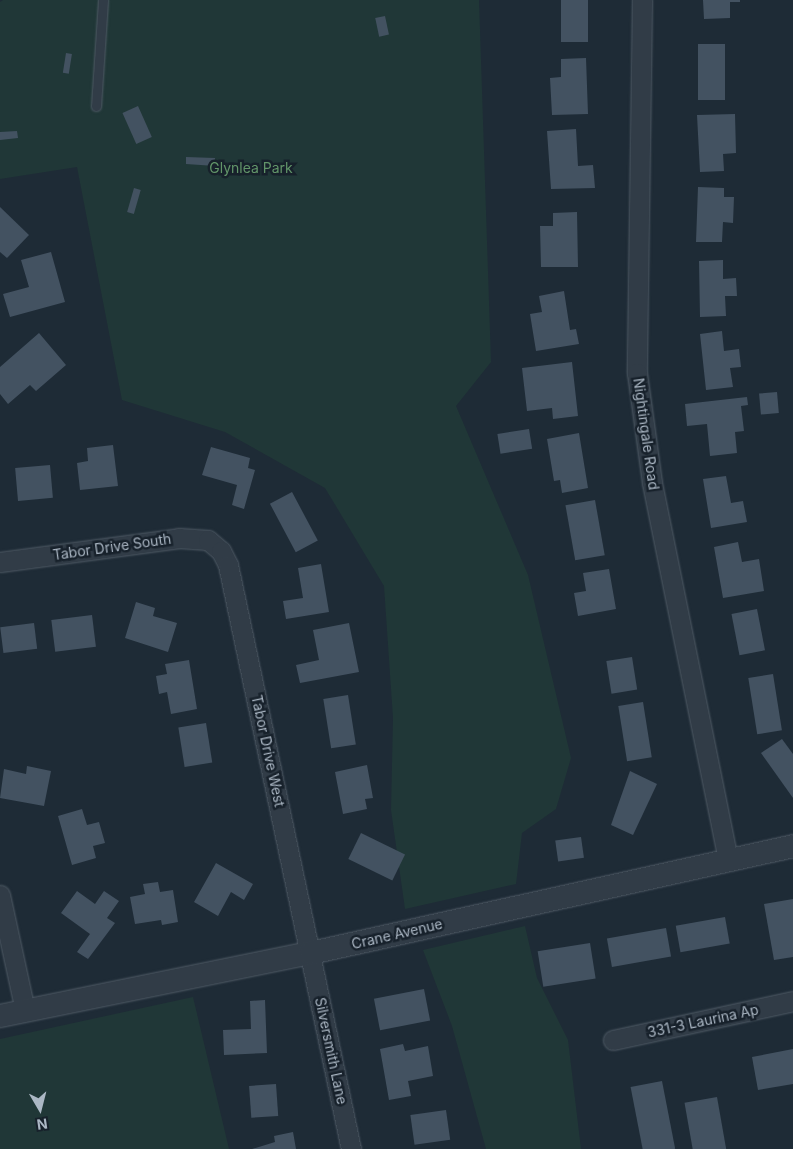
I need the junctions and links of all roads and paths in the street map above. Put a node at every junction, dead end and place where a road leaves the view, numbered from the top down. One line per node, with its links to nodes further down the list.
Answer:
1 (103, 0): 3 (lane)
2 (642, 0): 7 (street, Nightingale Road)
3 (96, 106)
4 (221, 551): 5 (street, Tabor Drive South); 9 (street, Tabor Drive West)
5 (0, 562)
6 (793, 846): 7 (street, Crane Avenue)
7 (728, 860): 9 (street, Crane Avenue)
8 (0, 895): 11 (street)
9 (311, 953): 11 (street, Crane Avenue); 14 (street, Silversmith Lane)
10 (793, 1001): 13 (street, 331-3 Laurina Ap)
11 (26, 1011): 12 (street, Crane Avenue)
12 (0, 1016)
13 (613, 1040)
14 (351, 1149)

